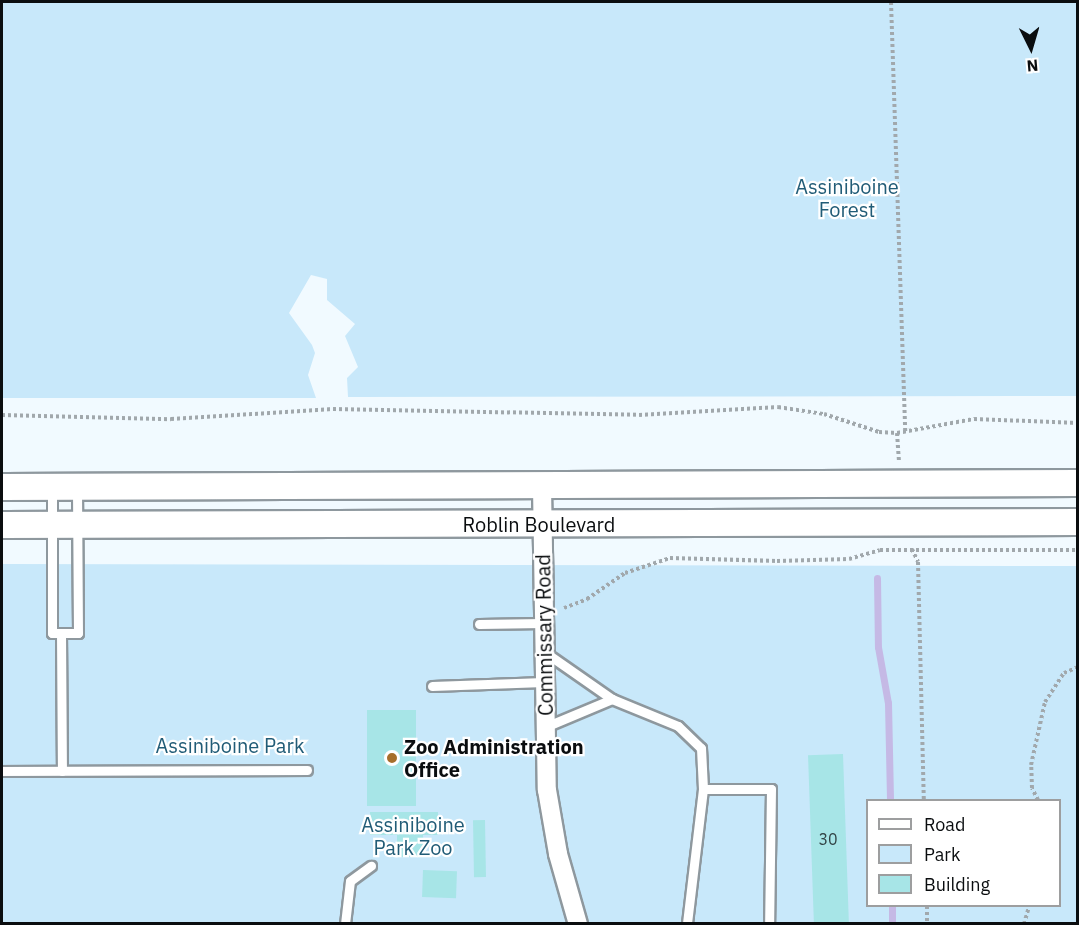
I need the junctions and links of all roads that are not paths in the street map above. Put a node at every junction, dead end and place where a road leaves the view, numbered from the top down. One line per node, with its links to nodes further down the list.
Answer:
1 (1077, 483): 2 (main road, Roblin Boulevard)
2 (542, 486): 5 (main road, Roblin Boulevard); 9 (street, Commissary Road)
3 (2, 488): 4 (main road, Roblin Boulevard)
4 (52, 488): 5 (main road, Roblin Boulevard); 7 (lane)
5 (77, 488): 8 (lane)
6 (1077, 522): 9 (main road, Roblin Boulevard)
7 (52, 524): 8 (main road, Roblin Boulevard); 10 (main road, Roblin Boulevard); 13 (lane)
8 (78, 524): 9 (main road, Roblin Boulevard); 13 (lane)
9 (542, 524): 11 (street, Commissary Road)
10 (2, 525)
11 (543, 617): 12 (lane); 14 (street, Commissary Road)
12 (479, 624)
13 (57, 633): 21 (lane)
14 (543, 652): 15 (street, Commissary Road); 17 (lane)
15 (544, 682): 16 (lane); 18 (street, Commissary Road)
16 (432, 686)
17 (612, 699): 18 (lane); 22 (lane)
18 (544, 728): 25 (street, Commissary Road)
19 (307, 770): 21 (lane)
20 (2, 771): 21 (lane)
21 (62, 771)
22 (703, 789): 26 (lane); 27 (lane)
23 (371, 866): 24 (lane)
24 (345, 924)
25 (578, 924)
26 (687, 924)
27 (769, 924)

